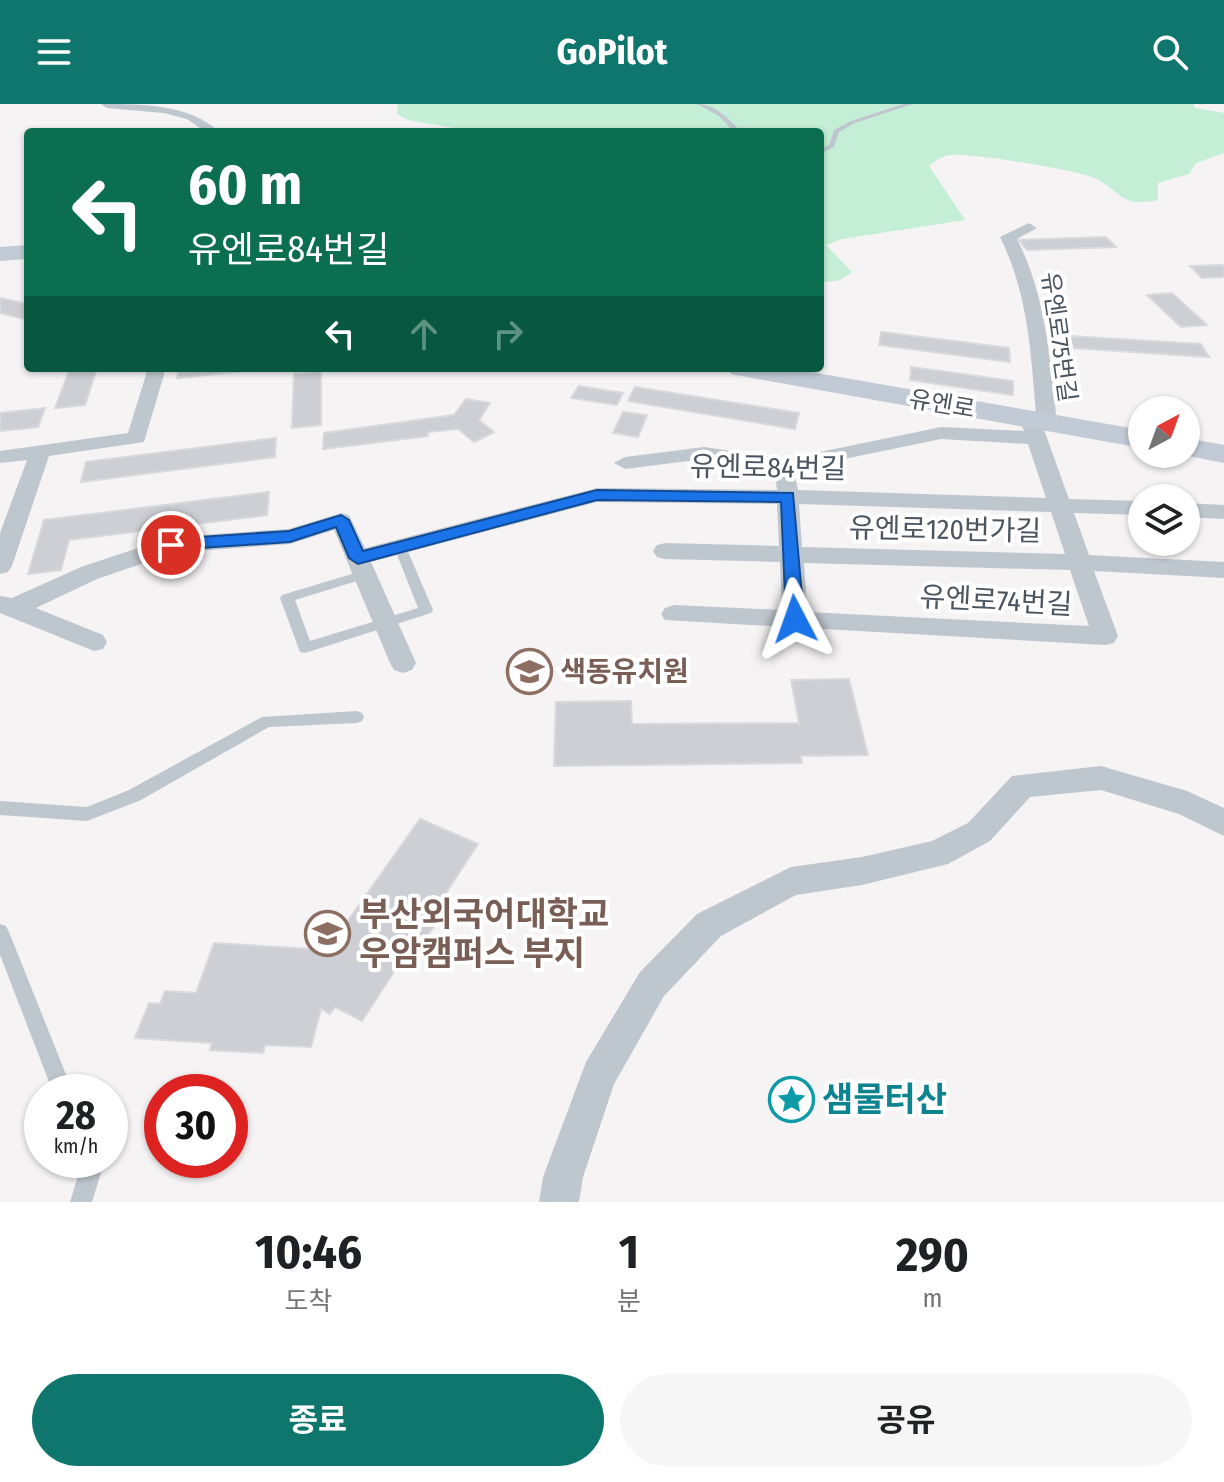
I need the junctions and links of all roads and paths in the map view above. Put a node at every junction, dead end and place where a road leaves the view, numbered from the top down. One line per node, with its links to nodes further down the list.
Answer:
1 (107, 104): 4 (street)
2 (700, 104): 5 (lane)
3 (910, 104): 6 (lane)
4 (208, 128)
5 (734, 128)
6 (824, 150)
7 (1029, 228): 12 (street, 유엔로75번길)
8 (24, 252): 9 (main road)
9 (0, 254)
10 (156, 372): 15 (street)
11 (761, 372): 12 (main road, 유엔로)
12 (1037, 427): 13 (main road, 유엔로); 19 (street); 21 (street, 유엔로74번길)
13 (1128, 437)
14 (1200, 450): 16 (main road)
15 (40, 452): 17 (street); 25 (street)
16 (1224, 454)
17 (0, 457)
18 (625, 463): 19 (street)
19 (786, 465): 20 (street)
20 (788, 497): 21 (street, 유엔로84번길); 26 (street, 유엔로84번길); 28 (street)
21 (1059, 504): 22 (street, 유엔로84번길); 29 (street, 유엔로74번길)
22 (1128, 507)
23 (1200, 511): 24 (street)
24 (1224, 512)
25 (9, 515): 30 (street)
26 (400, 547): 31 (street, 유엔로84번길); 36 (lane, 유엔로84번길)
27 (665, 551): 28 (street, 유엔로120번가길)
28 (791, 555): 29 (street, 유엔로120번가길); 35 (street)
29 (1079, 562): 32 (street, 유엔로120번가길); 35 (street, 유엔로74번길)
30 (0, 566)
31 (361, 566): 33 (street); 36 (street); 36 (lane, 유엔로84번길)
32 (1224, 570)
33 (7, 605): 37 (street)
34 (674, 614): 35 (street, 유엔로74번길)
35 (795, 619)
36 (386, 623): 38 (street)
37 (94, 642)
38 (403, 663)
39 (357, 717): 40 (lane)
40 (0, 808)
41 (1224, 823): 46 (street)
42 (0, 932): 43 (lane)
43 (56, 1074)
44 (88, 1178): 45 (lane)
45 (81, 1202)
46 (559, 1202)

